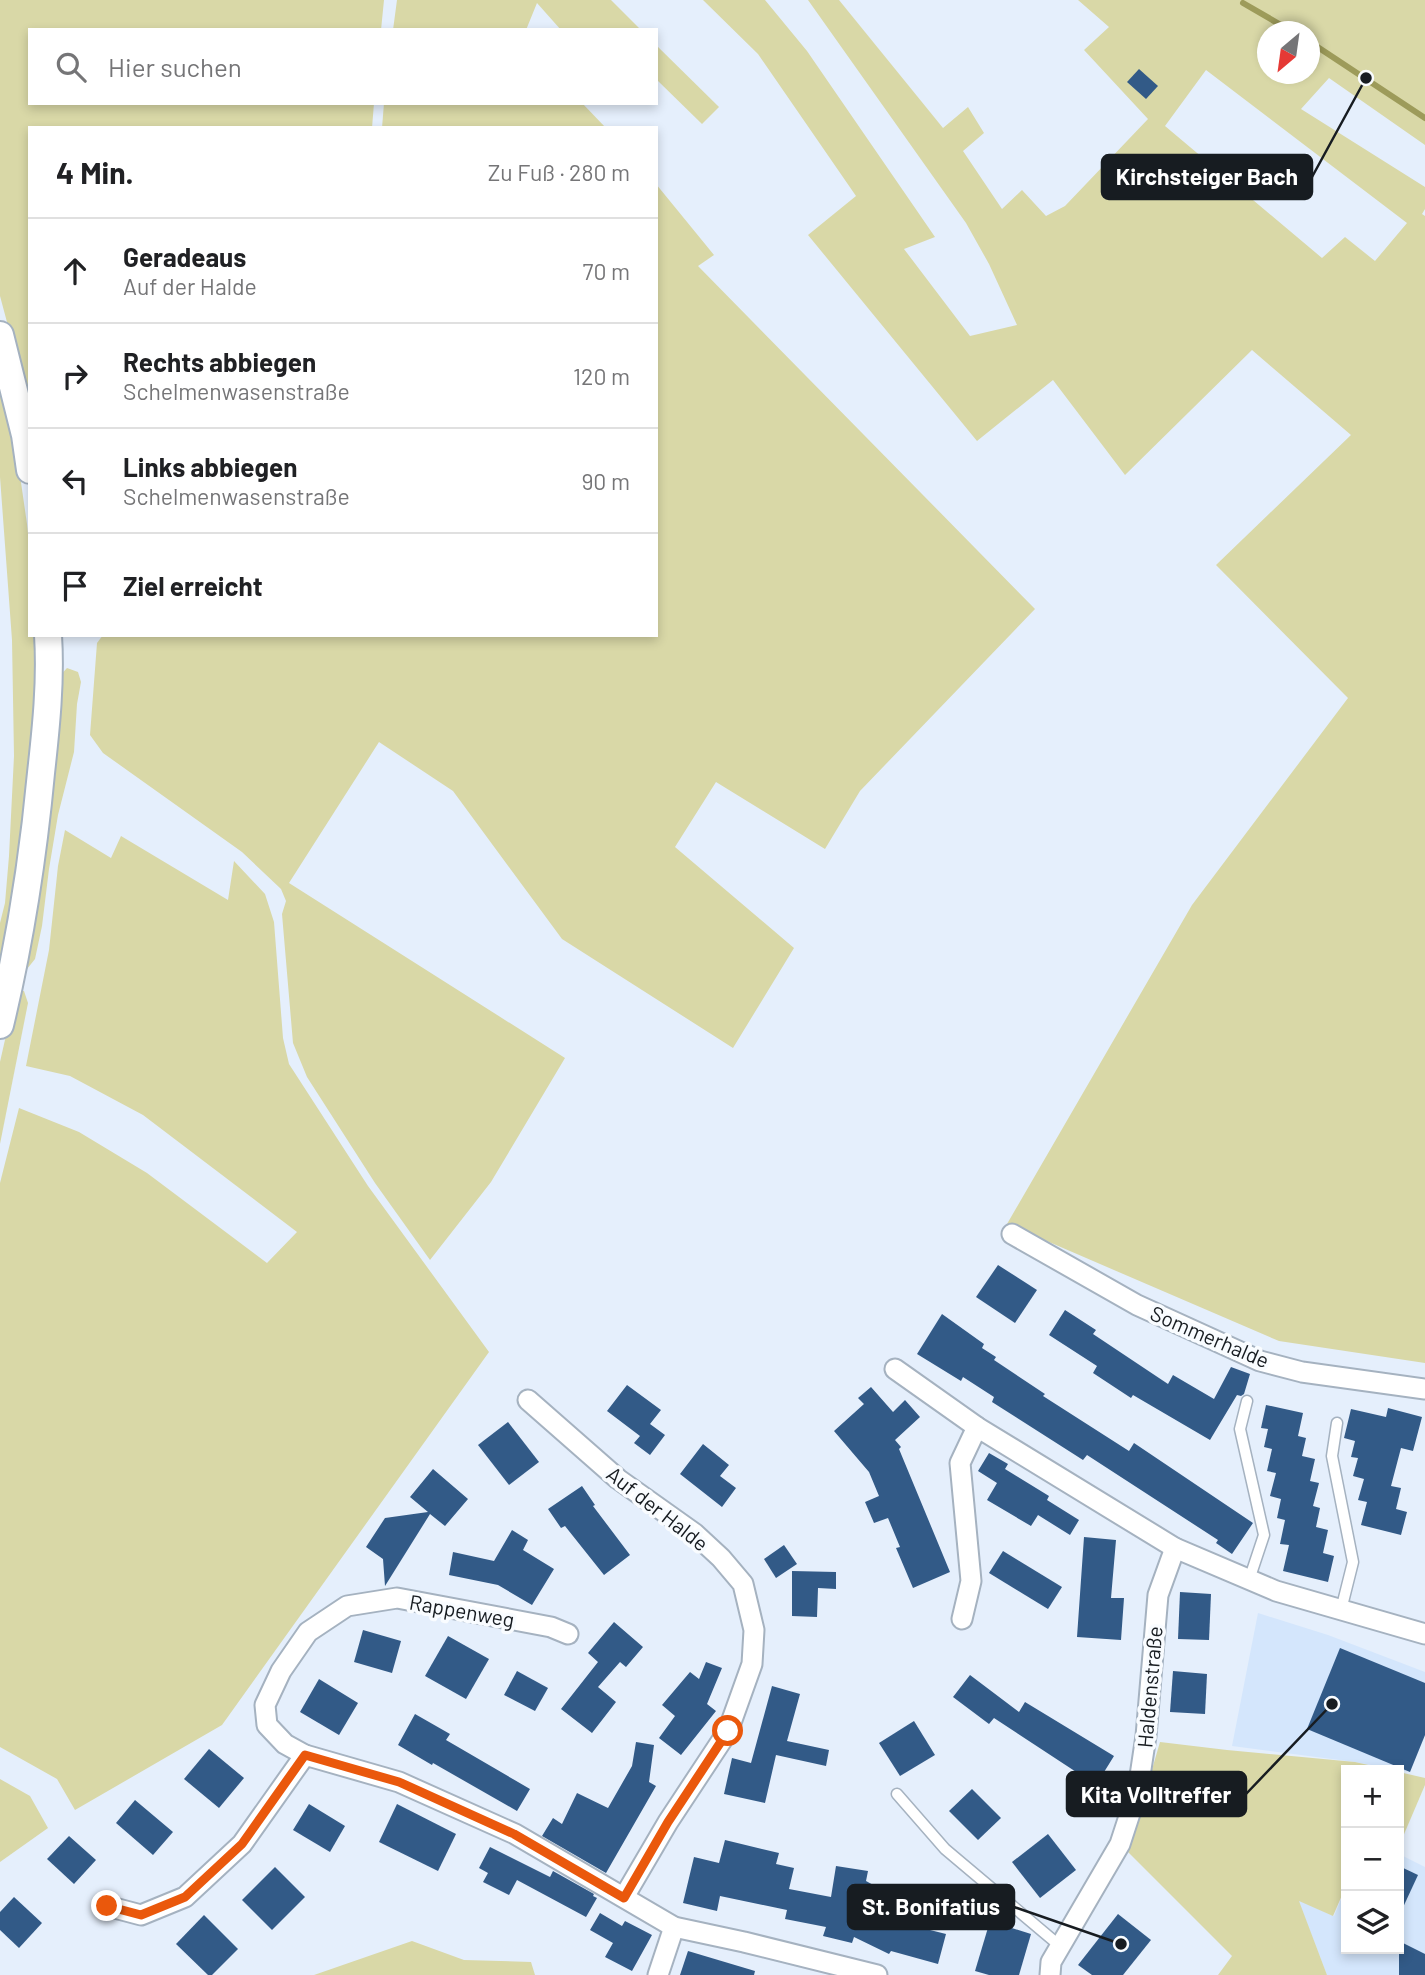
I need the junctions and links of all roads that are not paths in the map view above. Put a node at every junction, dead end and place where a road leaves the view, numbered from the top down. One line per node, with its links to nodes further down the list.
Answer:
1 (0, 335): 2 (street)
2 (28, 456)
3 (48, 637): 4 (street)
4 (0, 1025)
5 (1012, 1234): 7 (street, Sommerhalde)
6 (895, 1370): 11 (street)
7 (1425, 1389)
8 (528, 1400): 20 (street, Auf der Halde)
9 (1247, 1401): 13 (lane)
10 (1337, 1423): 14 (lane)
11 (977, 1427): 12 (street); 15 (street)
12 (1175, 1548): 13 (street); 23 (street, Haldenstraße)
13 (1249, 1581): 14 (street)
14 (1340, 1611): 17 (street)
15 (962, 1619)
16 (568, 1634): 18 (street, Rappenweg)
17 (1425, 1634)
18 (305, 1755): 20 (street, Rappenweg); 21 (street)
19 (897, 1794): 23 (lane)
20 (624, 1898): 22 (street, Rappenweg)
21 (107, 1906)
22 (674, 1927): 24 (street); 25 (street, Rappenweg)
23 (1060, 1946): 26 (street, Haldenstraße)
24 (658, 1975)
25 (877, 1975)
26 (1050, 1975)

